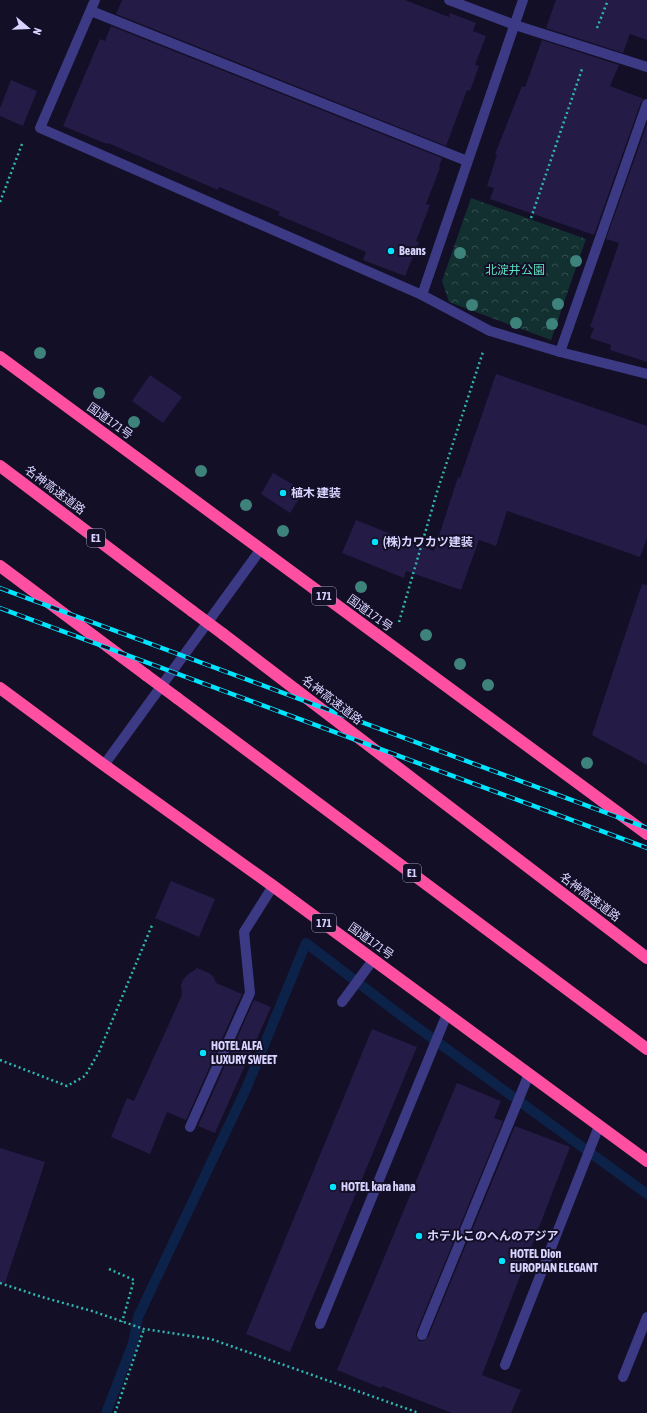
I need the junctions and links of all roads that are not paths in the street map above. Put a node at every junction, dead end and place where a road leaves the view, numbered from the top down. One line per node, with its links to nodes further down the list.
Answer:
1 (95, 0): 4 (street)
2 (449, 0): 5 (street)
3 (523, 0): 5 (street)
4 (90, 11): 8 (street); 9 (street)
5 (514, 25): 6 (street); 8 (street)
6 (647, 67)
7 (647, 104): 10 (street)
8 (467, 161): 9 (street)
9 (422, 295): 10 (street)
10 (560, 352): 12 (street)
11 (0, 357): 14 (highway, 国道171号 / 171)
12 (647, 374)
13 (0, 466): 20 (highway, 名神高速道路 / E1, bridge)
14 (261, 549): 17 (street); 18 (highway, 国道171号 / 171)
15 (0, 566): 24 (highway, E1, bridge)
16 (0, 688): 17 (highway, 国道171号 / 171)
17 (104, 765): 19 (highway, 国道171号 / 171)
18 (647, 834)
19 (273, 886): 21 (highway, 国道171号 / 171); 27 (street)
20 (647, 958)
21 (373, 960): 22 (street); 23 (highway, 国道171号 / 171)
22 (342, 1002)
23 (447, 1014): 25 (highway, 国道171号 / 171); 30 (street)
24 (647, 1049)
25 (529, 1074): 26 (highway, 国道171号 / 171); 31 (street)
26 (599, 1126): 28 (highway, 国道171号 / 171); 32 (street)
27 (190, 1127)
28 (646, 1159)
29 (647, 1317): 33 (street)
30 (320, 1324)
31 (422, 1335)
32 (505, 1365)
33 (623, 1377)

